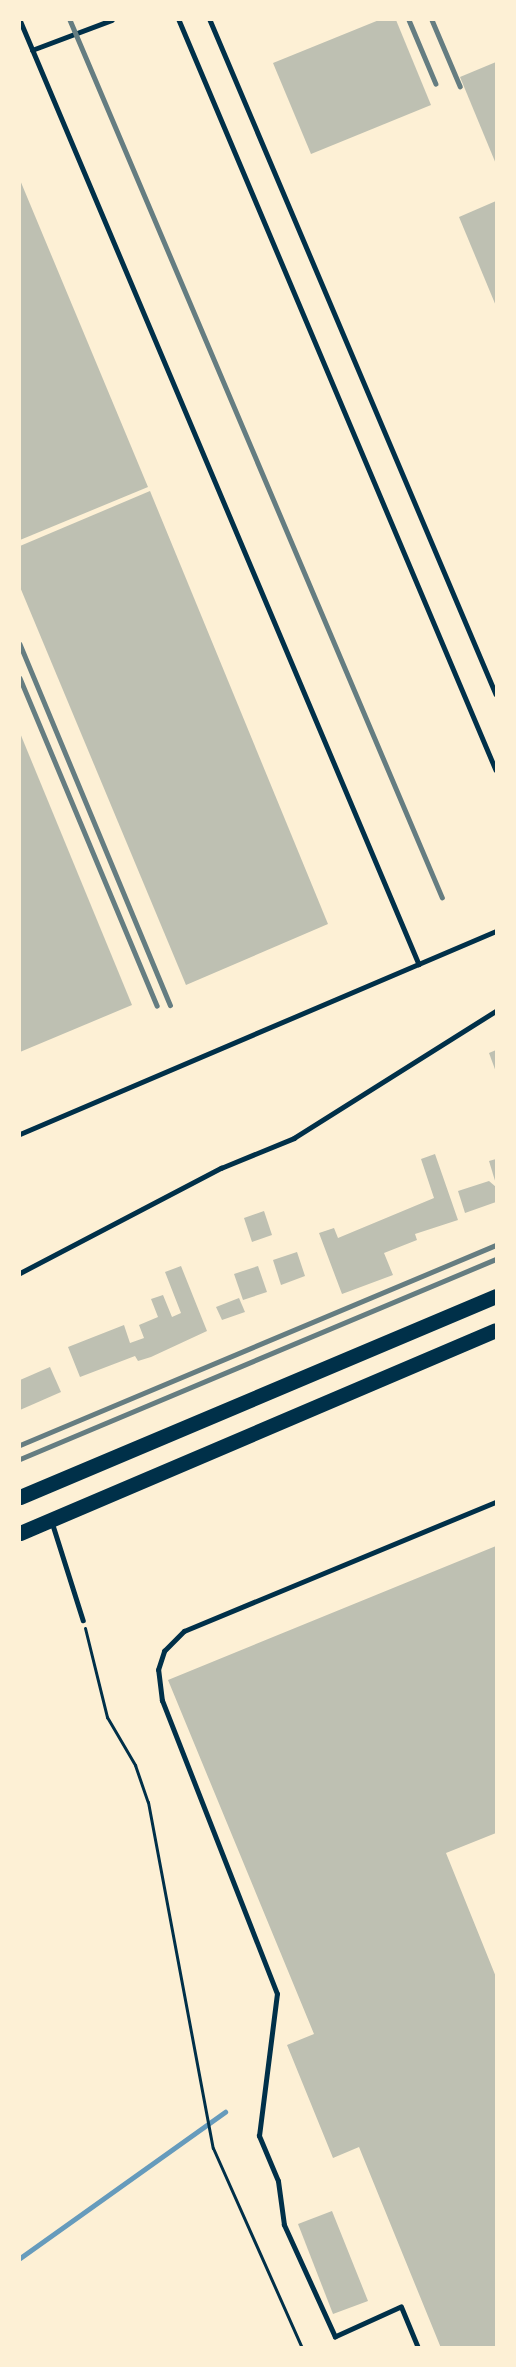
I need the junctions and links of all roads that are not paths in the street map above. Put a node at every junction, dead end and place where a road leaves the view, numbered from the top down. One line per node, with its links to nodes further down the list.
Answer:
1 (20, 20): 5 (lane)
2 (112, 20): 5 (lane)
3 (179, 20): 7 (lane)
4 (210, 20): 6 (lane)
5 (32, 50): 9 (lane)
6 (496, 694)
7 (496, 770)
8 (496, 931): 9 (lane)
9 (419, 964): 11 (lane)
10 (496, 1011): 12 (lane)
11 (20, 1134)
12 (20, 1273)
13 (496, 1296): 15 (main road)
14 (496, 1330): 17 (main road)
15 (20, 1497)
16 (496, 1502): 20 (lane)
17 (51, 1520): 18 (main road); 19 (lane)
18 (20, 1533)
19 (83, 1620)
20 (418, 2348)

